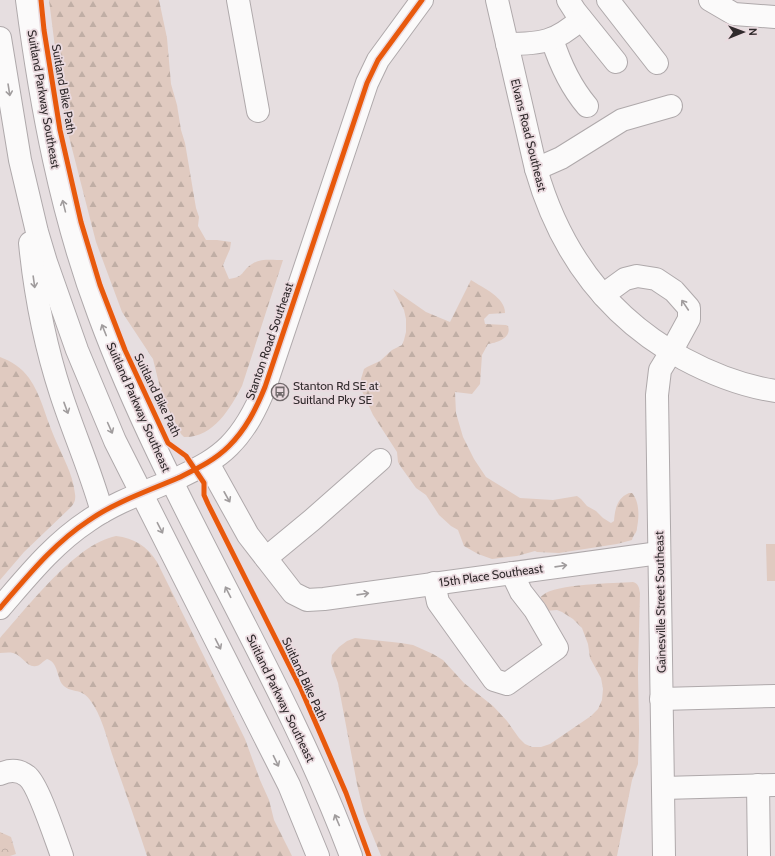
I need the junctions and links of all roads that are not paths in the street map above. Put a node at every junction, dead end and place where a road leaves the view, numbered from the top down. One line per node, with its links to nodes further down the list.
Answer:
1 (27, 0): 25 (main road, Suitland Parkway Southeast, one-way to 1)
2 (238, 0): 17 (main road)
3 (422, 0): 24 (main road, Stanton Road Southeast)
4 (498, 0): 12 (main road, Elvans Road Southeast)
5 (568, 0): 9 (main road)
6 (608, 0): 14 (main road)
7 (710, 0): 8 (main road)
8 (775, 17)
9 (581, 19): 11 (main road); 13 (main road)
10 (0, 38): 18 (main road, one-way to 18)
11 (552, 39): 12 (main road); 15 (main road)
12 (507, 44): 19 (main road, Elvans Road Southeast)
13 (616, 62)
14 (657, 63)
15 (587, 106)
16 (671, 106): 19 (main road)
17 (258, 111)
18 (20, 160): 26 (main road, one-way to 26); 27 (main road, one-way to 27)
19 (536, 169): 20 (main road, Elvans Road Southeast)
20 (603, 295): 21 (main road, Elvans Road Southeast); 21 (main road, Gainesville Street Southeast, one-way to 20)
21 (671, 352): 22 (main road, Elvans Road Southeast); 28 (main road, Gainesville Street Southeast)
22 (775, 391)
23 (380, 460): 29 (main road)
24 (208, 463): 25 (main road, Stanton Road Southeast); 29 (main road, 15th Place Southeast, one-way to 29)
25 (172, 480): 26 (main road, Stanton Road Southeast); 40 (main road, Suitland Parkway Southeast, one-way to 25)
26 (142, 493): 27 (main road, Stanton Road Southeast); 39 (main road, one-way to 39)
27 (102, 512): 32 (main road, Stanton Road Southeast)
28 (659, 553): 30 (main road, 15th Place Southeast, one-way to 28); 34 (main road, Gainesville Street Southeast)
29 (266, 558): 31 (main road, 15th Place Southeast, one-way to 31)
30 (512, 572): 31 (main road, 15th Place Southeast); 31 (main road)
31 (434, 583)
32 (0, 608)
33 (775, 696): 34 (main road)
34 (661, 699): 37 (main road, Gainesville Street Southeast)
35 (0, 774): 38 (main road)
36 (766, 785): 37 (main road); 42 (main road)
37 (663, 788): 41 (main road, Gainesville Street Southeast)
38 (62, 856)
39 (318, 856)
40 (351, 856)
41 (664, 856)
42 (759, 856)

